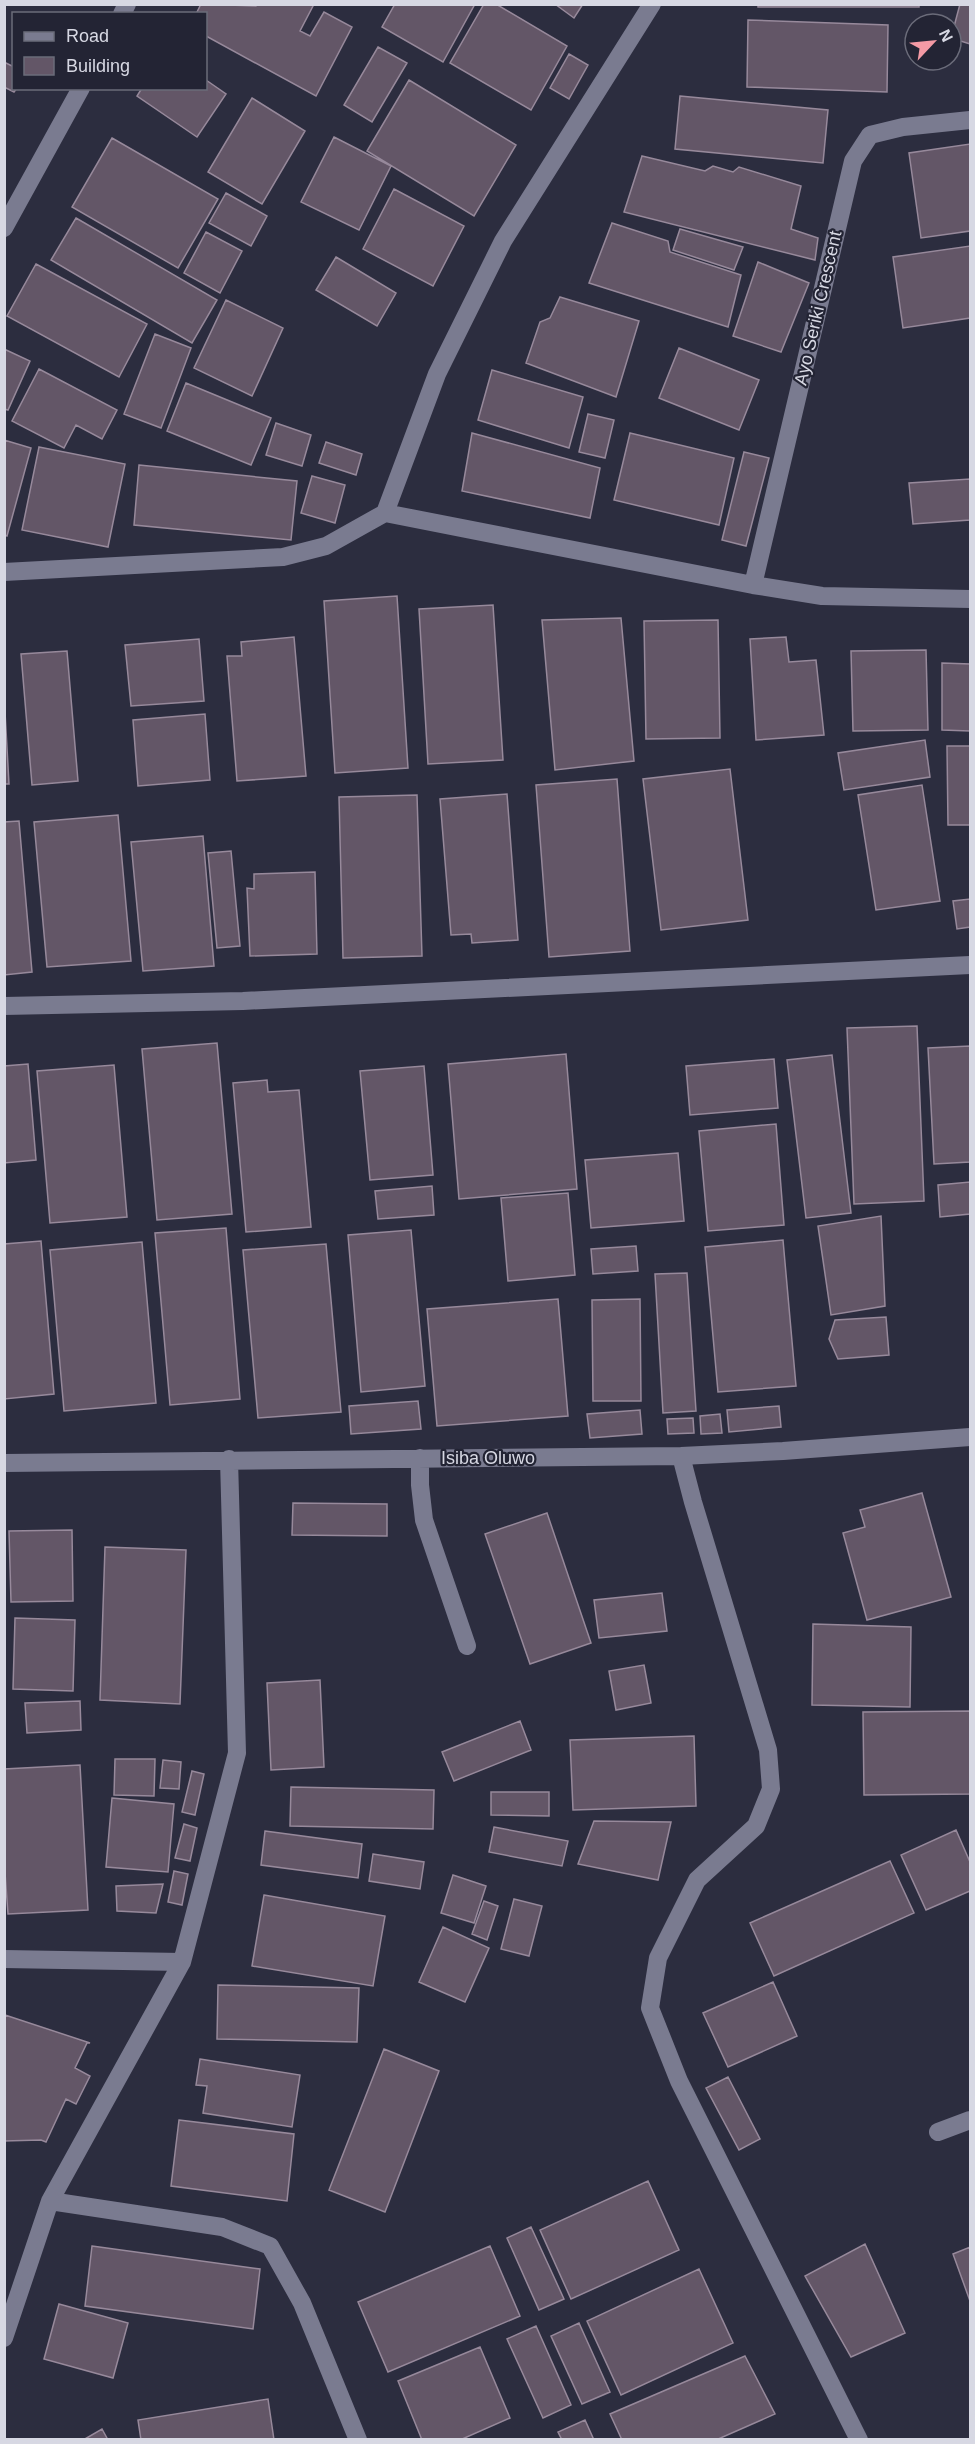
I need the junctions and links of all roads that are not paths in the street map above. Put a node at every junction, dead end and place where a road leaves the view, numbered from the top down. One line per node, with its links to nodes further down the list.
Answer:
1 (652, 4): 5 (street)
2 (80, 90): 4 (street)
3 (970, 120): 7 (street, Ayo Seriki Crescent)
4 (4, 228)
5 (385, 513): 6 (street); 7 (street)
6 (4, 572)
7 (753, 585): 8 (street)
8 (970, 599)
9 (970, 965): 10 (street)
10 (4, 1006)
11 (970, 1437): 12 (street, Isiba Oluwo)
12 (681, 1456): 13 (street, Isiba Oluwo); 24 (street)
13 (420, 1458): 14 (street, Isiba Oluwo); 16 (street)
14 (229, 1460): 15 (street, Isiba Oluwo); 18 (street)
15 (4, 1463)
16 (467, 1646)
17 (4, 1959): 18 (street)
18 (182, 1962): 21 (street)
19 (970, 2120): 20 (street)
20 (938, 2132)
21 (50, 2201): 22 (street); 23 (street)
22 (4, 2338)
23 (358, 2439)
24 (860, 2439)

